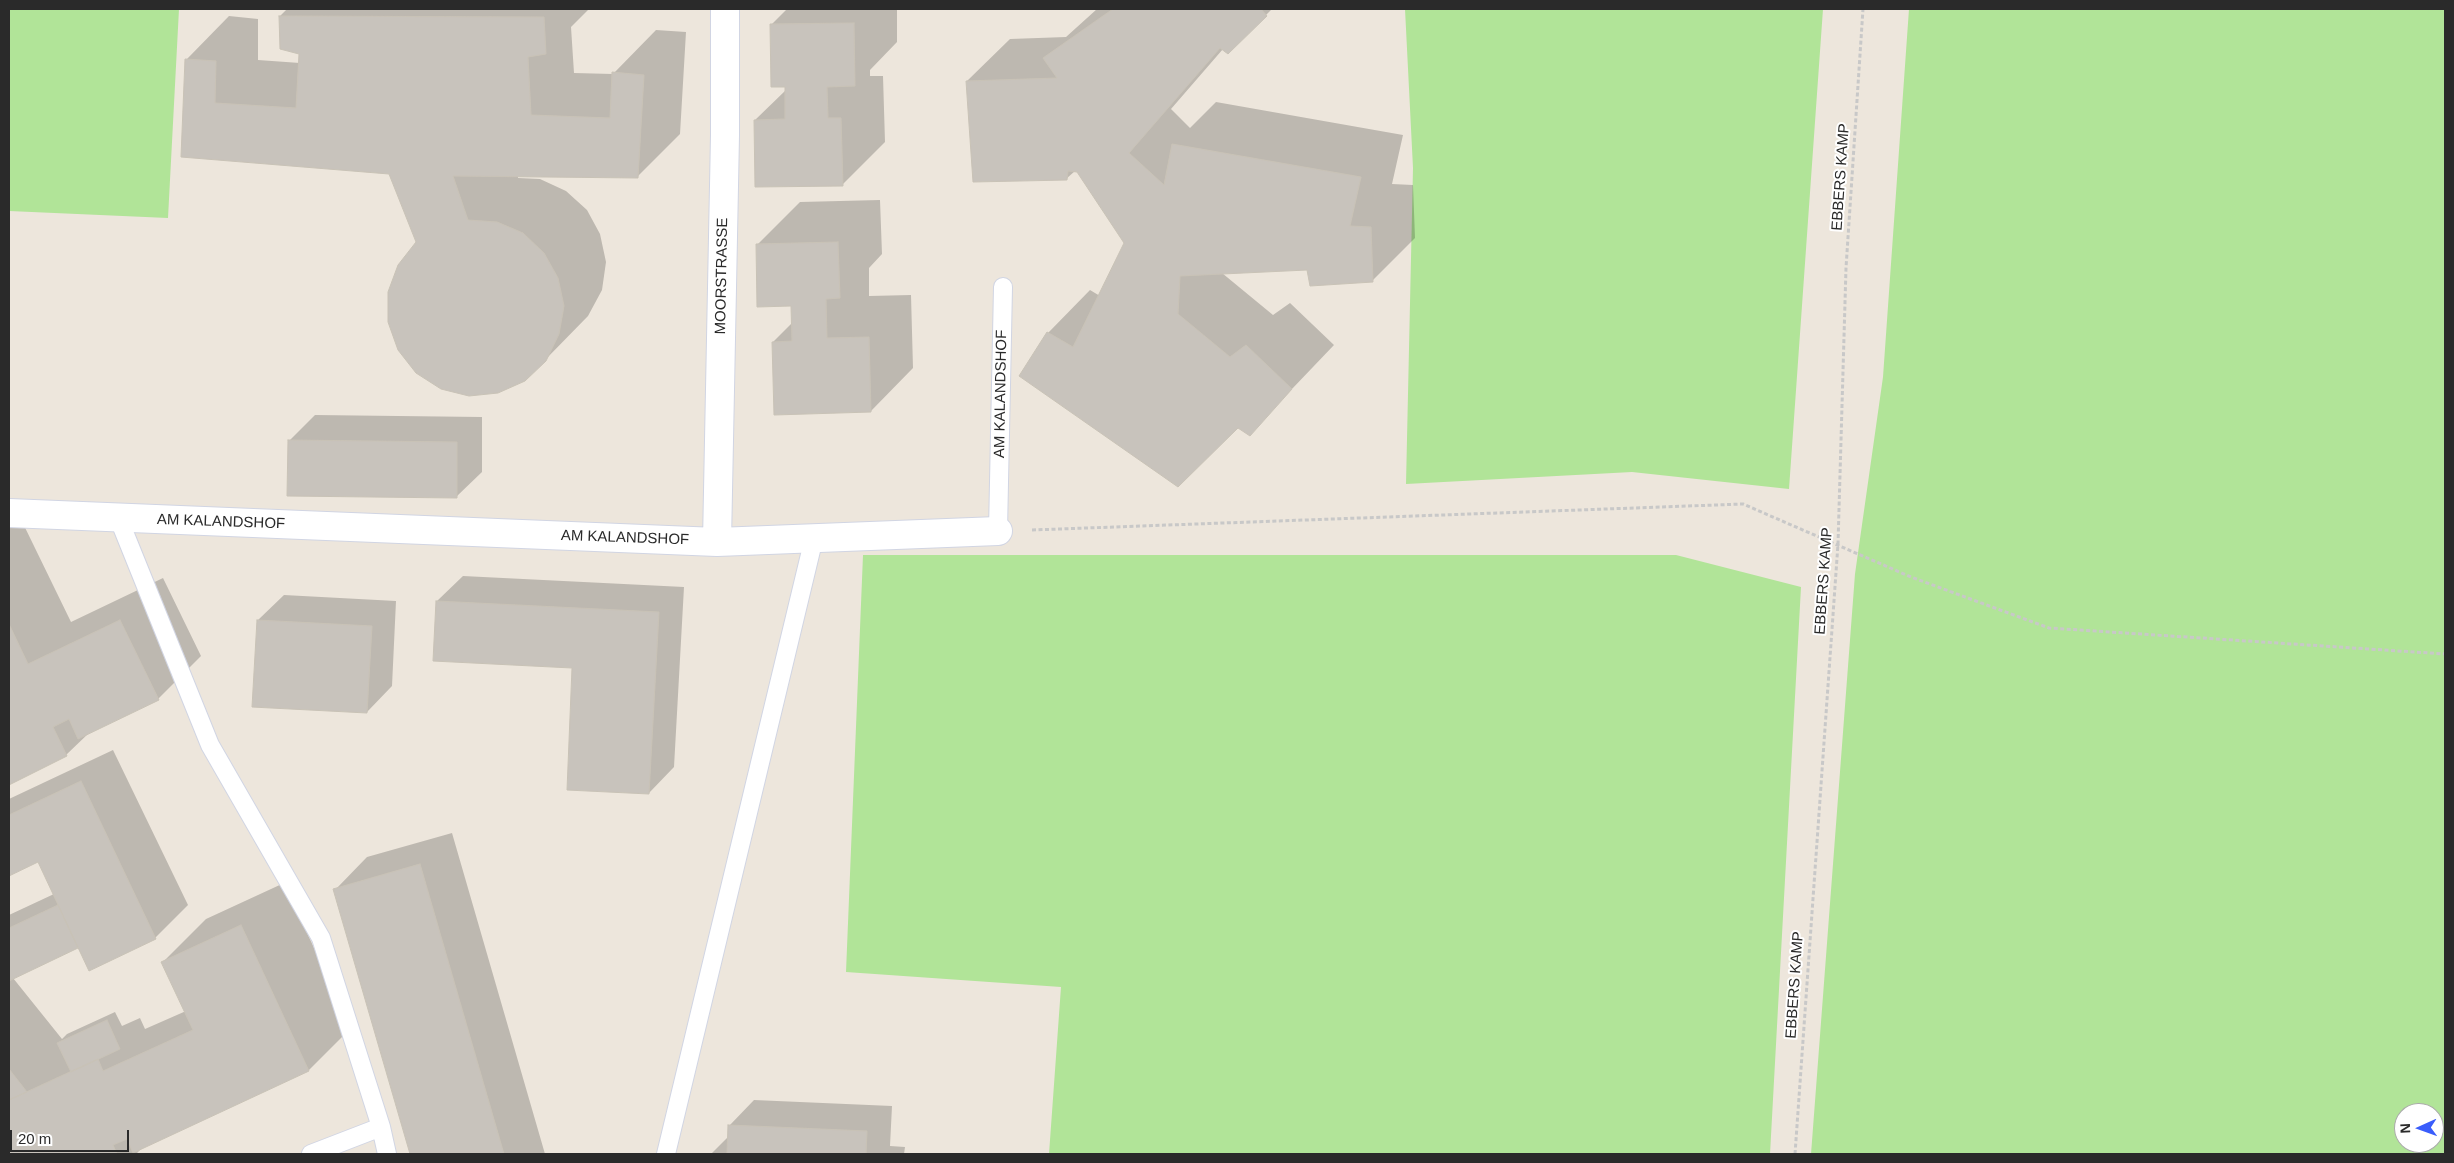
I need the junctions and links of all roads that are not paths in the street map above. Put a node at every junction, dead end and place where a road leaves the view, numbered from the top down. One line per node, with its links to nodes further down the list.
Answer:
1 (725, 9): 7 (street, MOORSTRASSE)
2 (1003, 287): 5 (lane, AM KALANDSHOF)
3 (9, 513): 4 (street, AM KALANDSHOF)
4 (118, 518): 7 (street, AM KALANDSHOF); 8 (lane)
5 (998, 531): 6 (street, AM KALANDSHOF)
6 (814, 538): 7 (street, AM KALANDSHOF); 11 (lane)
7 (716, 542)
8 (381, 1127): 9 (lane); 10 (lane)
9 (310, 1154)
10 (387, 1154)
11 (666, 1154)

